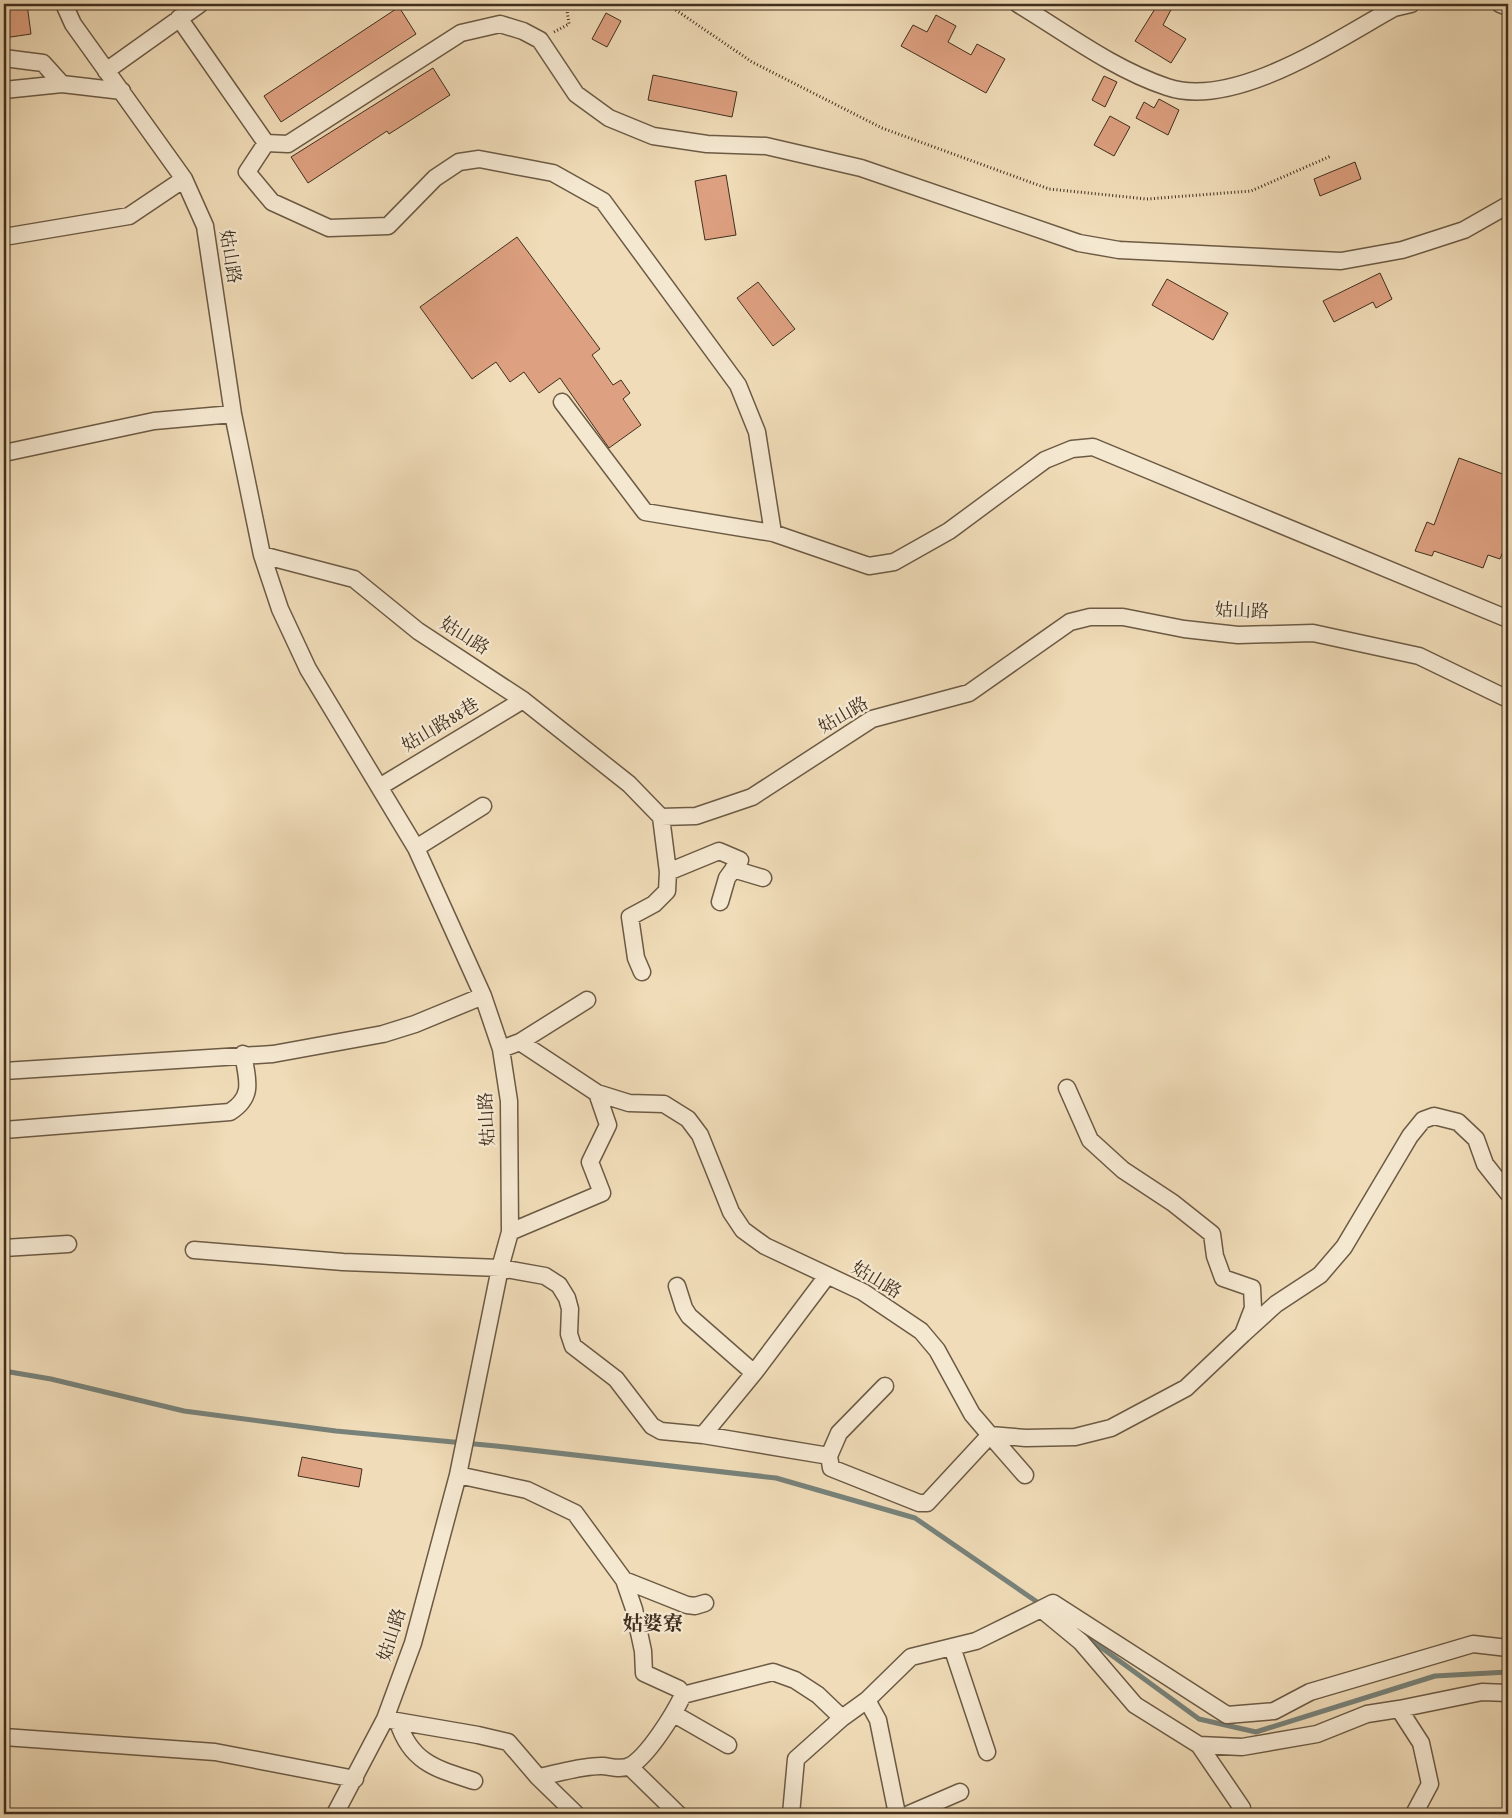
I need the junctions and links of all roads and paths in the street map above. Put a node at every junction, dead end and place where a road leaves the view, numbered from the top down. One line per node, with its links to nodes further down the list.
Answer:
1 (64, 4): 12 (street, 姑山路)
2 (200, 4): 9 (street)
3 (566, 4): 10 (path)
4 (667, 4): 17 (path)
5 (1018, 4): 6 (street)
6 (1411, 4)
7 (1500, 4): 8 (street)
8 (1508, 7)
9 (179, 18): 12 (street); 16 (street)
10 (540, 40): 16 (street); 19 (street)
11 (4, 58): 13 (street)
12 (106, 71): 15 (street, 姑山路)
13 (62, 84): 14 (street); 15 (street)
14 (4, 90)
15 (122, 91): 18 (street, 姑山路)
16 (266, 143): 24 (street)
17 (1331, 156)
18 (184, 179): 20 (street); 22 (street, 姑山路)
19 (1508, 205)
20 (4, 237)
21 (562, 402): 24 (street)
22 (233, 414): 23 (street); 25 (street, 姑山路)
23 (4, 453)
24 (773, 533): 26 (street)
25 (262, 555): 28 (street, 姑山路); 29 (street, 姑山路)
26 (1508, 619)
27 (1508, 699): 31 (street, 姑山路)
28 (523, 700): 29 (street, 姑山路88巷); 31 (street, 姑山路)
29 (381, 786): 32 (street, 姑山路)
30 (483, 806): 32 (street)
31 (661, 817): 34 (street)
32 (416, 848): 38 (street, 姑山路)
33 (733, 869): 34 (street); 35 (street); 36 (street)
34 (668, 872): 37 (street)
35 (763, 878)
36 (720, 902)
37 (642, 972)
38 (483, 996): 41 (street, 姑山路); 42 (street)
39 (588, 1000): 40 (street)
40 (520, 1042): 41 (street); 45 (street, 姑山路)
41 (501, 1049): 48 (street, 姑山路)
42 (243, 1054): 43 (street); 46 (street)
43 (4, 1071)
44 (1067, 1088): 55 (street)
45 (596, 1093): 48 (street); 53 (street, 姑山路)
46 (4, 1130)
47 (1508, 1193): 55 (street)
48 (510, 1232): 52 (street, 姑山路)
49 (68, 1244): 50 (street)
50 (4, 1248)
51 (194, 1250): 52 (street)
52 (500, 1268): 58 (street); 61 (street, 姑山路)
53 (827, 1276): 56 (street); 59 (street, 姑山路)
54 (676, 1286): 56 (street)
55 (1243, 1334): 59 (street)
56 (754, 1373): 58 (street)
57 (885, 1386): 60 (street)
58 (703, 1435): 60 (street)
59 (990, 1435): 60 (street); 62 (street, 姑山路)
60 (829, 1456)
61 (458, 1475): 63 (street); 74 (street, 姑山路)
62 (1025, 1475)
63 (624, 1580): 64 (street); 69 (street)
64 (704, 1603)
65 (1041, 1609): 66 (street); 67 (street); 77 (street)
66 (952, 1647): 70 (street); 78 (street)
67 (1508, 1648)
68 (1508, 1693): 71 (street)
69 (683, 1695): 72 (street); 73 (street)
70 (867, 1700): 73 (street); 89 (street)
71 (1399, 1709): 77 (street); 91 (street)
72 (674, 1714): 76 (street); 79 (street)
73 (842, 1718): 88 (street)
74 (391, 1720): 80 (street); 81 (street, 姑山路); 82 (street)
75 (4, 1737): 81 (street)
76 (728, 1745)
77 (1199, 1746): 84 (street)
78 (987, 1752)
79 (629, 1766): 80 (street); 87 (street)
80 (538, 1777): 86 (street)
81 (355, 1779): 85 (street, 姑山路)
82 (474, 1781)
83 (960, 1792): 90 (street)
84 (1242, 1808)
85 (335, 1814)
86 (576, 1814)
87 (678, 1814)
88 (791, 1814)
89 (897, 1814)
90 (909, 1814)
91 (1414, 1814)

